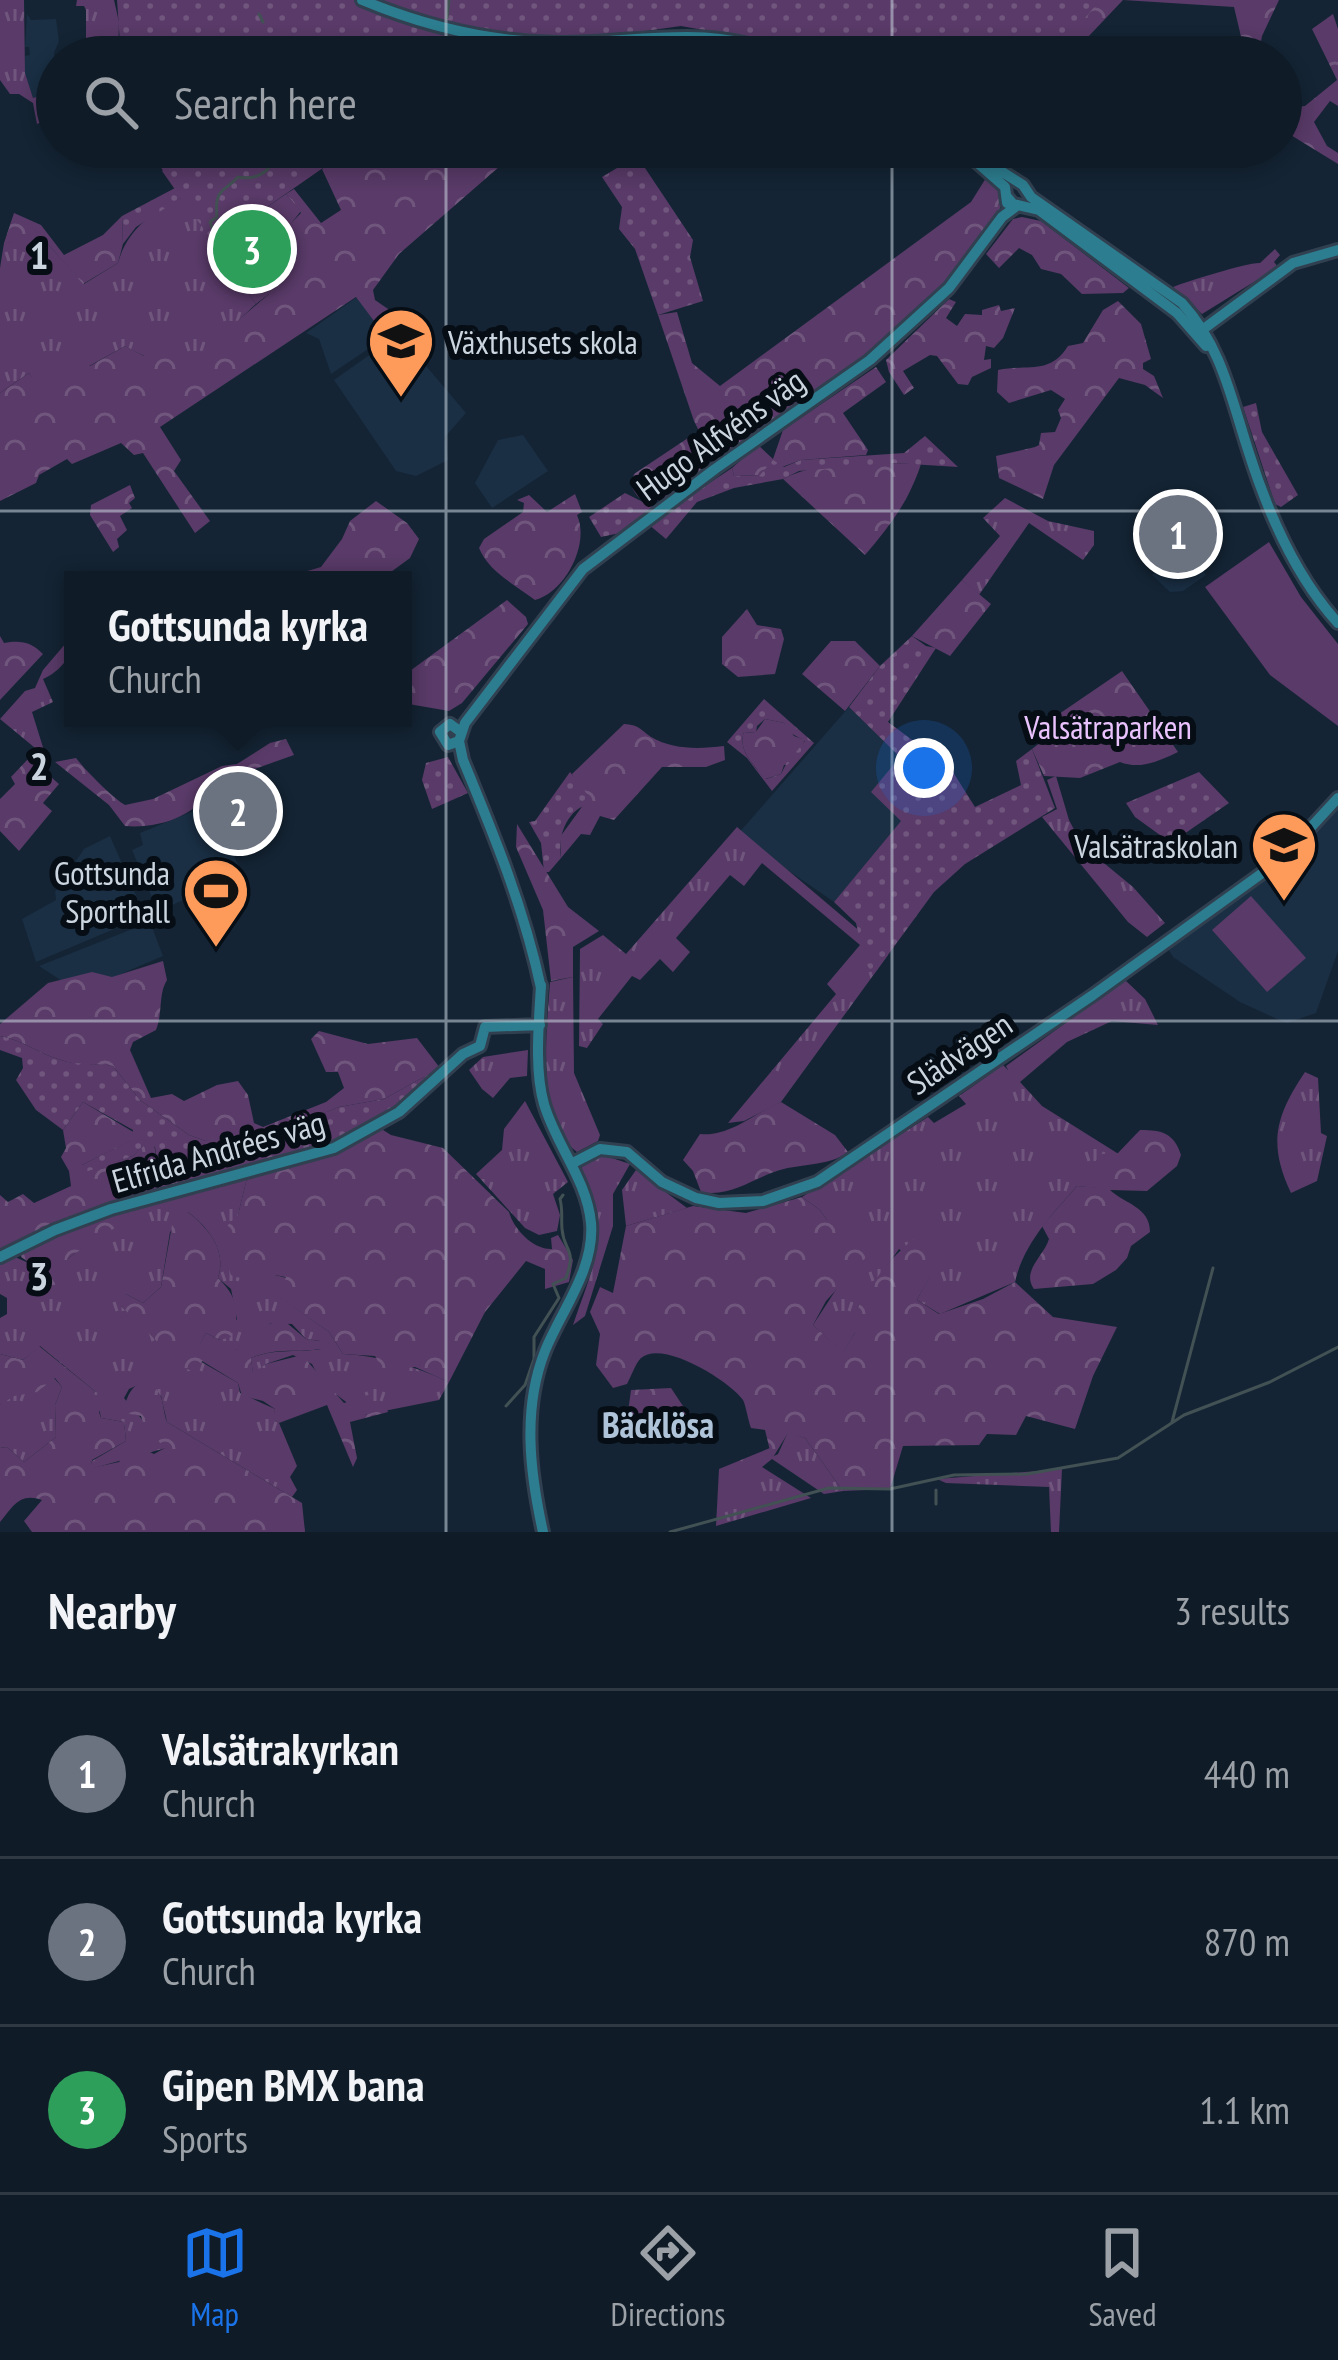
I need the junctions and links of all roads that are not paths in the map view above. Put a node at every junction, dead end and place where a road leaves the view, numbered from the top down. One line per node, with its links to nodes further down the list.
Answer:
1 (362, 0): 2 (street)
2 (494, 36)
3 (662, 36): 4 (street)
4 (703, 36)
5 (984, 168): 8 (street)
6 (994, 168): 7 (street)
7 (1023, 187): 8 (street); 8 (street, Hugo Alfvéns väg); 10 (street)
8 (1014, 200): 10 (street); 13 (street, Hugo Alfvéns väg)
9 (1338, 250): 10 (street)
10 (1199, 328): 11 (street)
11 (1338, 623)
12 (1338, 798): 14 (street, Slädvägen)
13 (540, 1024): 14 (street); 15 (street, Elfrida Andrées väg)
14 (571, 1164): 16 (street)
15 (0, 1257)
16 (543, 1532)

